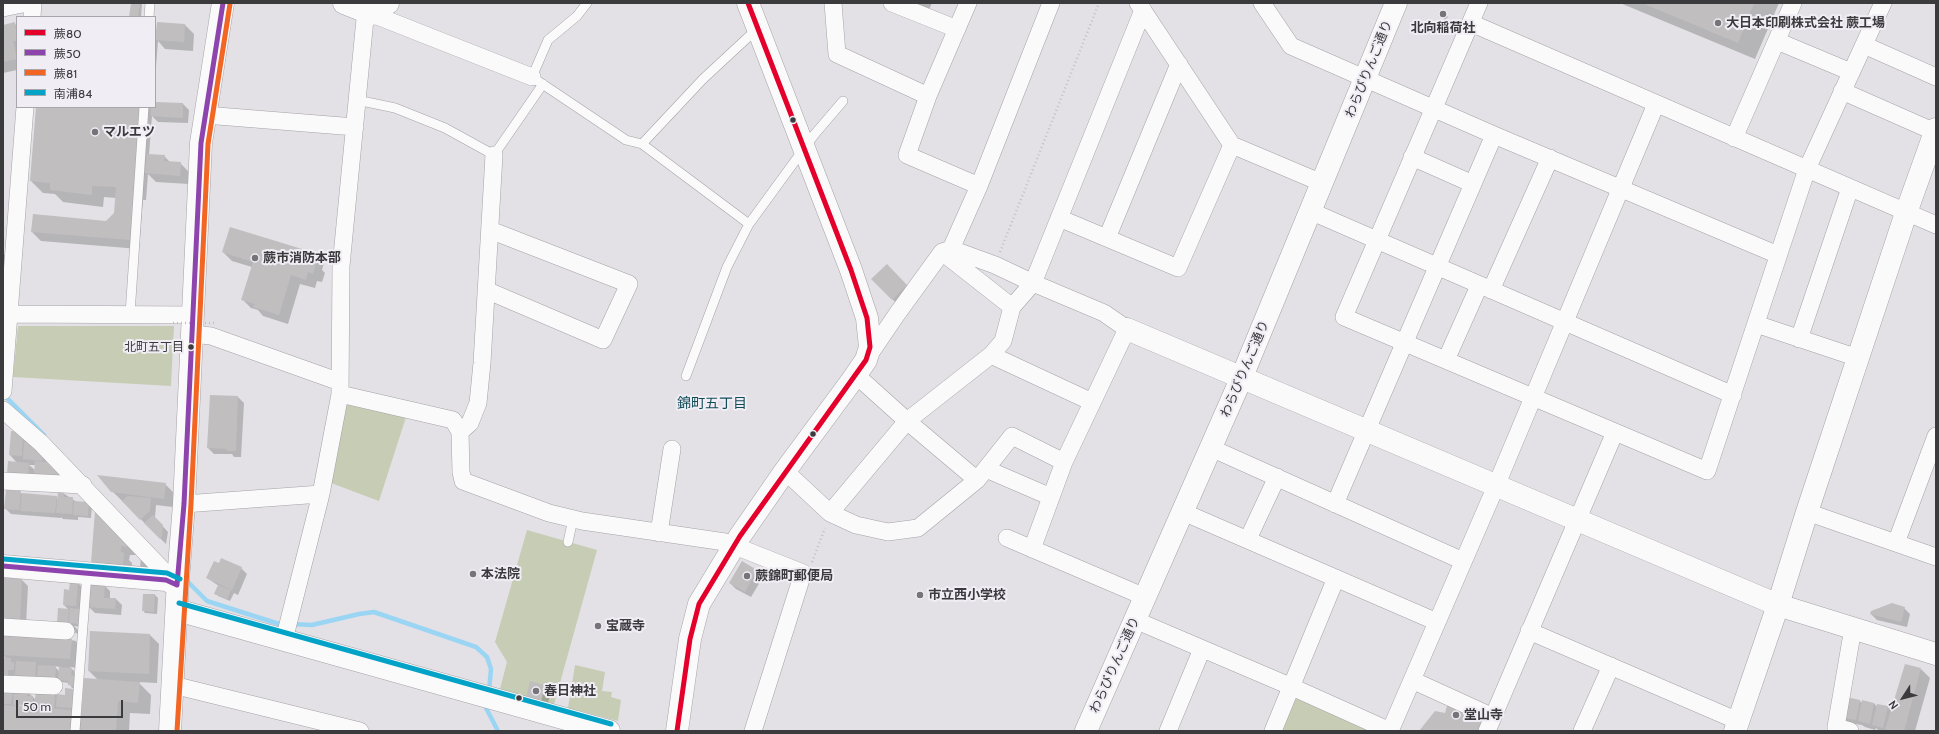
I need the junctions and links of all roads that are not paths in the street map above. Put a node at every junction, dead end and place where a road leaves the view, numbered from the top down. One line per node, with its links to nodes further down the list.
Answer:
1 (27, 3): 18 (street)
2 (33, 3): 20 (street)
3 (150, 3): 21 (lane)
4 (223, 3): 40 (main road)
5 (344, 3): 19 (main road)
6 (587, 3): 31 (lane)
7 (748, 3): 23 (main road)
8 (833, 3): 33 (street)
9 (892, 3): 24 (street)
10 (968, 3): 24 (street)
11 (1051, 3): 54 (street)
12 (1262, 3): 30 (street)
13 (1396, 3): 30 (main road, わらびりんご通り)
14 (1479, 3): 22 (street)
15 (1793, 3): 25 (street)
16 (1883, 3): 26 (street)
17 (1140, 6): 27 (street); 59 (street)
18 (3, 8)
19 (375, 12): 31 (street); 34 (street)
20 (32, 16)
21 (149, 16)
22 (1471, 24): 36 (street); 39 (street)
23 (758, 28): 45 (lane); 47 (main road)
24 (957, 29): 33 (street)
25 (1776, 40): 28 (street); 44 (street)
26 (1864, 45): 28 (street); 29 (street)
27 (1179, 64): 46 (street); 63 (street)
28 (1851, 72): 32 (street)
29 (1936, 77)
30 (1365, 79): 39 (street); 52 (main road, わらびりんご通り)
31 (537, 80): 45 (lane); 48 (lane)
32 (1842, 91): 42 (street); 51 (street)
33 (928, 96): 54 (street)
34 (358, 100): 41 (street); 48 (lane)
35 (843, 101): 47 (lane)
36 (1656, 104): 44 (street); 55 (street)
37 (25, 108): 72 (street)
38 (144, 108): 73 (lane)
39 (1433, 108): 43 (street); 49 (street)
40 (205, 115): 41 (street); 75 (main road)
41 (355, 127): 87 (street)
42 (1935, 131): 58 (main road)
43 (1494, 135): 50 (street); 53 (street)
44 (1734, 138): 51 (street)
45 (642, 144): 60 (lane)
46 (1232, 145): 52 (street); 63 (street)
47 (805, 148): 60 (lane); 83 (main road)
48 (494, 156): 62 (street)
49 (1412, 157): 53 (street); 64 (street)
50 (1550, 158): 55 (street); 69 (street)
51 (1807, 169): 56 (street); 66 (street)
52 (1322, 183): 57 (main road, わらびりんご通り)
53 (1473, 184): 67 (street)
54 (979, 186): 65 (street)
55 (1620, 188): 66 (street); 74 (street)
56 (1850, 188): 58 (street); 78 (street)
57 (1310, 211): 64 (street); 85 (main road, わらびりんご通り)
58 (1906, 212): 61 (street); 81 (main road)
59 (1059, 218): 63 (street); 68 (street)
60 (749, 224): 84 (lane)
61 (1936, 225)
62 (490, 230): 70 (street); 70 (street)
63 (1108, 238)
64 (1377, 240): 67 (street); 79 (street)
65 (947, 251): 68 (street); 71 (street); 83 (street)
66 (1778, 256): 76 (street)
67 (1437, 267): 69 (street); 79 (street)
68 (1033, 283): 71 (street); 77 (street)
69 (1485, 288): 74 (street); 82 (street)
70 (486, 290): 93 (street)
71 (1012, 307): 80 (street)
72 (7, 309): 73 (street); 86 (street)
73 (130, 314): 75 (street)
74 (1564, 323): 88 (street); 89 (street)
75 (192, 324): 87 (street); 108 (main road)
76 (1756, 324): 78 (street); 88 (street)
77 (1127, 329): 85 (main road); 90 (street)
78 (1799, 339): 81 (street)
79 (1405, 342): 82 (street); 94 (street)
80 (991, 354): 90 (street); 92 (street)
81 (1858, 358): 111 (main road)
82 (1446, 360): 89 (street)
83 (861, 367): 92 (street); 100 (main road)
84 (686, 376)
85 (1241, 379): 94 (main road); 97 (main road, わらびりんご通り)
86 (3, 386)
87 (340, 388): 93 (street); 106 (street)
88 (1733, 395): 95 (street)
89 (1533, 398): 95 (street); 105 (street)
90 (1092, 402): 99 (street)
91 (3, 410): 104 (street)
92 (908, 421): 101 (street); 112 (street)
93 (460, 432): 113 (street)
94 (1366, 432): 105 (main road); 109 (street)
95 (1615, 432): 114 (street)
96 (1936, 436): 119 (street)
97 (1210, 448): 102 (street); 110 (main road, わらびりんご通り)
98 (672, 450): 115 (street)
99 (1064, 462): 101 (street); 107 (street)
100 (784, 471): 112 (street); 120 (main road)
101 (981, 475): 107 (street); 112 (street)
102 (1277, 477): 109 (street); 117 (street)
103 (3, 481): 104 (street)
104 (83, 485): 126 (street)
105 (1496, 486): 114 (main road); 123 (street)
106 (321, 494): 108 (street); 135 (street)
107 (1051, 497): 121 (street)
108 (184, 504): 126 (main road)
109 (1335, 504): 123 (street)
110 (1182, 512): 117 (street); 128 (main road, わらびりんご通り)
111 (1807, 512): 119 (street); 129 (main road)
112 (830, 513)
113 (573, 519): 115 (street); 118 (lane)
114 (1578, 521): 129 (main road); 137 (street)
115 (659, 533): 120 (street)
116 (1008, 538): 121 (street)
117 (1248, 539): 127 (street)
118 (568, 542)
119 (1896, 543): 122 (street)
120 (734, 545): 153 (main road); 154 (street)
121 (1032, 549): 128 (street)
122 (1936, 557)
123 (1463, 561): 132 (street)
124 (3, 566): 125 (main road)
125 (87, 572): 126 (main road); 149 (lane)
126 (178, 577): 130 (main road)
127 (1336, 578): 132 (street); 145 (street)
128 (1145, 597): 131 (main road, わらびりんご通り)
129 (1778, 605): 134 (main road); 147 (main road)
130 (177, 610): 135 (main road); 143 (main road)
131 (1135, 620): 138 (street); 155 (main road, わらびりんご通り)
132 (1437, 622): 141 (street)
133 (3, 627): 136 (street)
134 (1853, 628): 139 (main road); 148 (street)
135 (287, 629): 152 (main road)
136 (66, 630)
137 (1530, 631): 140 (street); 146 (street)
138 (1202, 649): 145 (street); 156 (street)
139 (1936, 654)
140 (1610, 666): 147 (street); 159 (street)
141 (1412, 680): 146 (street); 158 (street)
142 (3, 684): 144 (street)
143 (173, 685): 150 (main road); 151 (street)
144 (54, 686)
145 (1292, 687): 157 (street); 158 (street)
146 (1490, 724)
147 (1736, 726)
148 (1841, 730)
149 (75, 731)
150 (170, 731)
151 (360, 731)
152 (609, 731)
153 (677, 731)
154 (753, 731)
155 (1086, 731)
156 (1168, 731)
157 (1272, 731)
158 (1390, 731)
159 (1582, 731)

